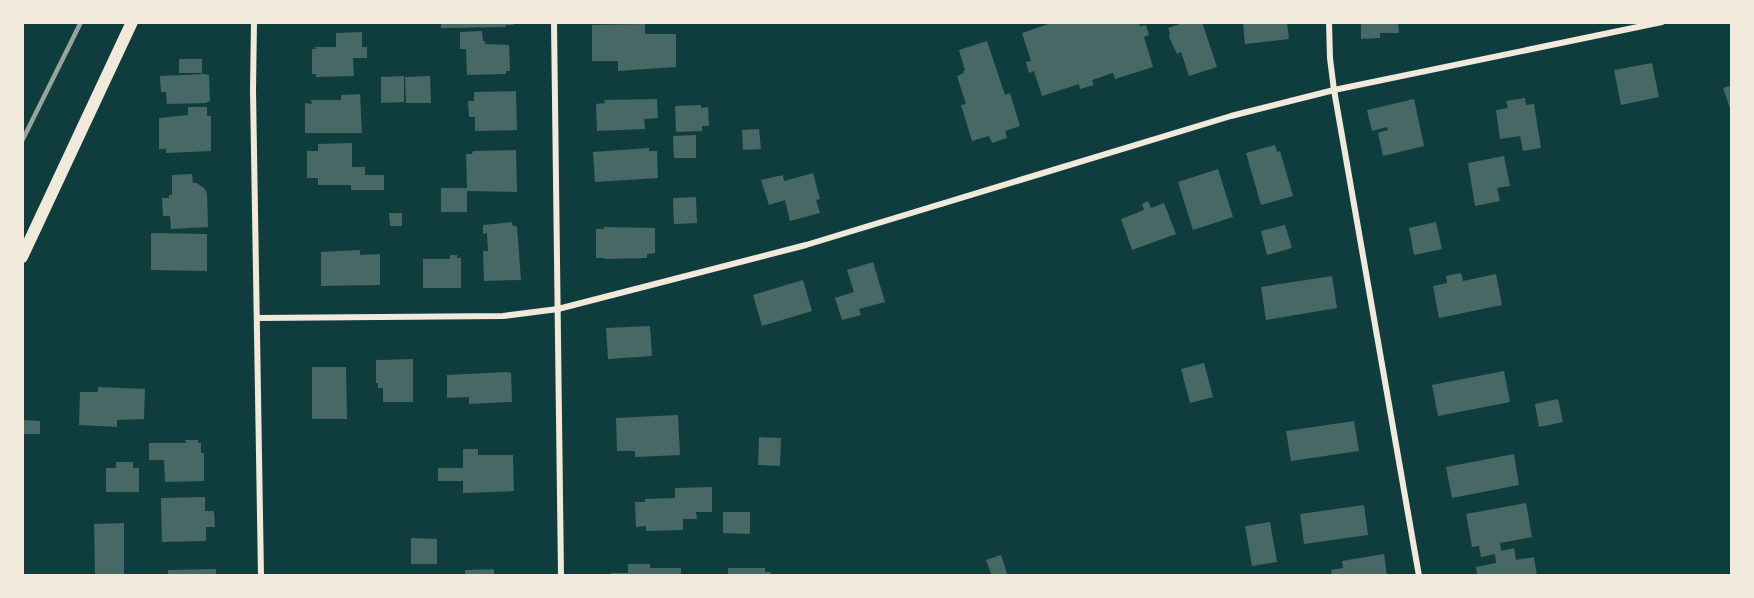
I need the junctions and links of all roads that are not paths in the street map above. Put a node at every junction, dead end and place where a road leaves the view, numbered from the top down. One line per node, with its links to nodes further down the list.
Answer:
1 (132, 22): 7 (main road)
2 (254, 22): 9 (street)
3 (554, 22): 8 (street)
4 (1329, 22): 6 (street)
5 (1662, 22): 6 (street)
6 (1334, 90): 8 (street); 12 (street)
7 (22, 257)
8 (558, 309): 9 (street); 11 (street)
9 (257, 318): 10 (street)
10 (261, 576)
11 (561, 576)
12 (1419, 576)

